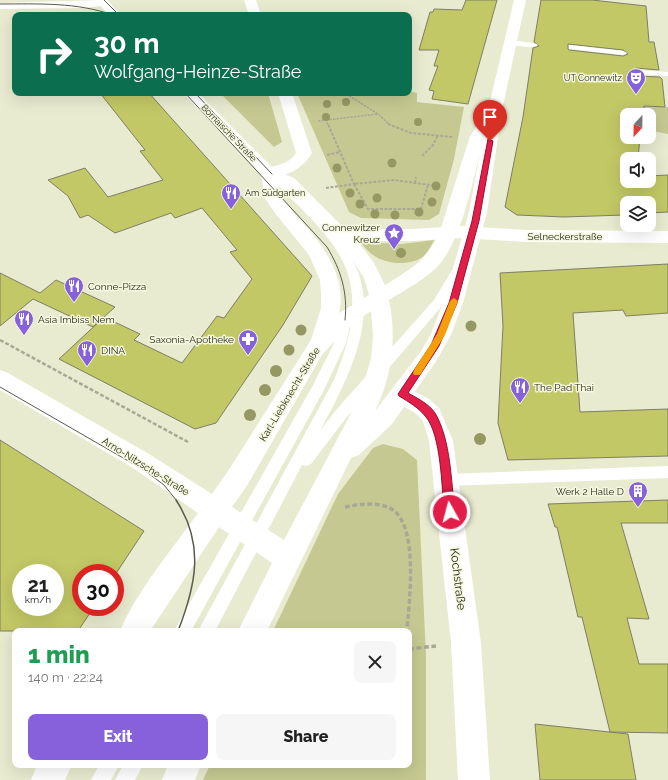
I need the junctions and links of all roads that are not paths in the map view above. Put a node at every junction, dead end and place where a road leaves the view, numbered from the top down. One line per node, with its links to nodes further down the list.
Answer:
1 (250, 0): 6 (main road)
2 (520, 0): 7 (main road)
3 (102, 1): 4 (main road); 5 (main road)
4 (0, 6)
5 (112, 12)
6 (254, 12)
7 (510, 42): 8 (lane); 15 (main road)
8 (534, 45)
9 (572, 47): 10 (lane)
10 (623, 54)
11 (639, 72): 12 (lane)
12 (668, 74)
13 (193, 96): 16 (main road, Bornaische Straße)
14 (286, 96): 16 (main road)
15 (495, 110): 18 (main road); 18 (main road)
16 (270, 174): 17 (main road, Bornaische Straße); 21 (lane); 22 (main road)
17 (337, 230): 18 (main road, Selneckerstraße); 20 (main road, Bornaische Straße)
18 (461, 232): 19 (main road, Selneckerstraße); 20 (main road, Karl-Liebknecht-Straße); 23 (lane); 25 (main road)
19 (668, 237)
20 (379, 297): 21 (main road, Karl-Liebknecht-Straße); 23 (main road)
21 (352, 315): 22 (main road, Karl-Liebknecht-Straße); 30 (lane)
22 (315, 349): 29 (main road, Karl-Liebknecht-Straße)
23 (379, 371): 26 (main road); 30 (lane)
24 (0, 379): 29 (main road, Arno-Nitzsche-Straße)
25 (402, 394): 26 (main road); 28 (main road, Kochstraße)
26 (334, 468): 31 (main road)
27 (668, 472): 28 (lane)
28 (446, 480): 44 (main road, Kochstraße)
29 (216, 511): 30 (main road, Arno-Nitzsche-Straße); 32 (main road, Karl-Liebknecht-Straße)
30 (252, 534): 31 (main road, Arno-Nitzsche-Straße); 33 (lane); 34 (lane)
31 (288, 558): 35 (main road)
32 (136, 628)
33 (184, 628)
34 (207, 628)
35 (253, 628)
36 (54, 768): 40 (main road)
37 (107, 768): 41 (lane)
38 (131, 768): 42 (lane)
39 (184, 768): 43 (main road)
40 (47, 780)
41 (100, 780)
42 (125, 780)
43 (178, 780)
44 (474, 780)

